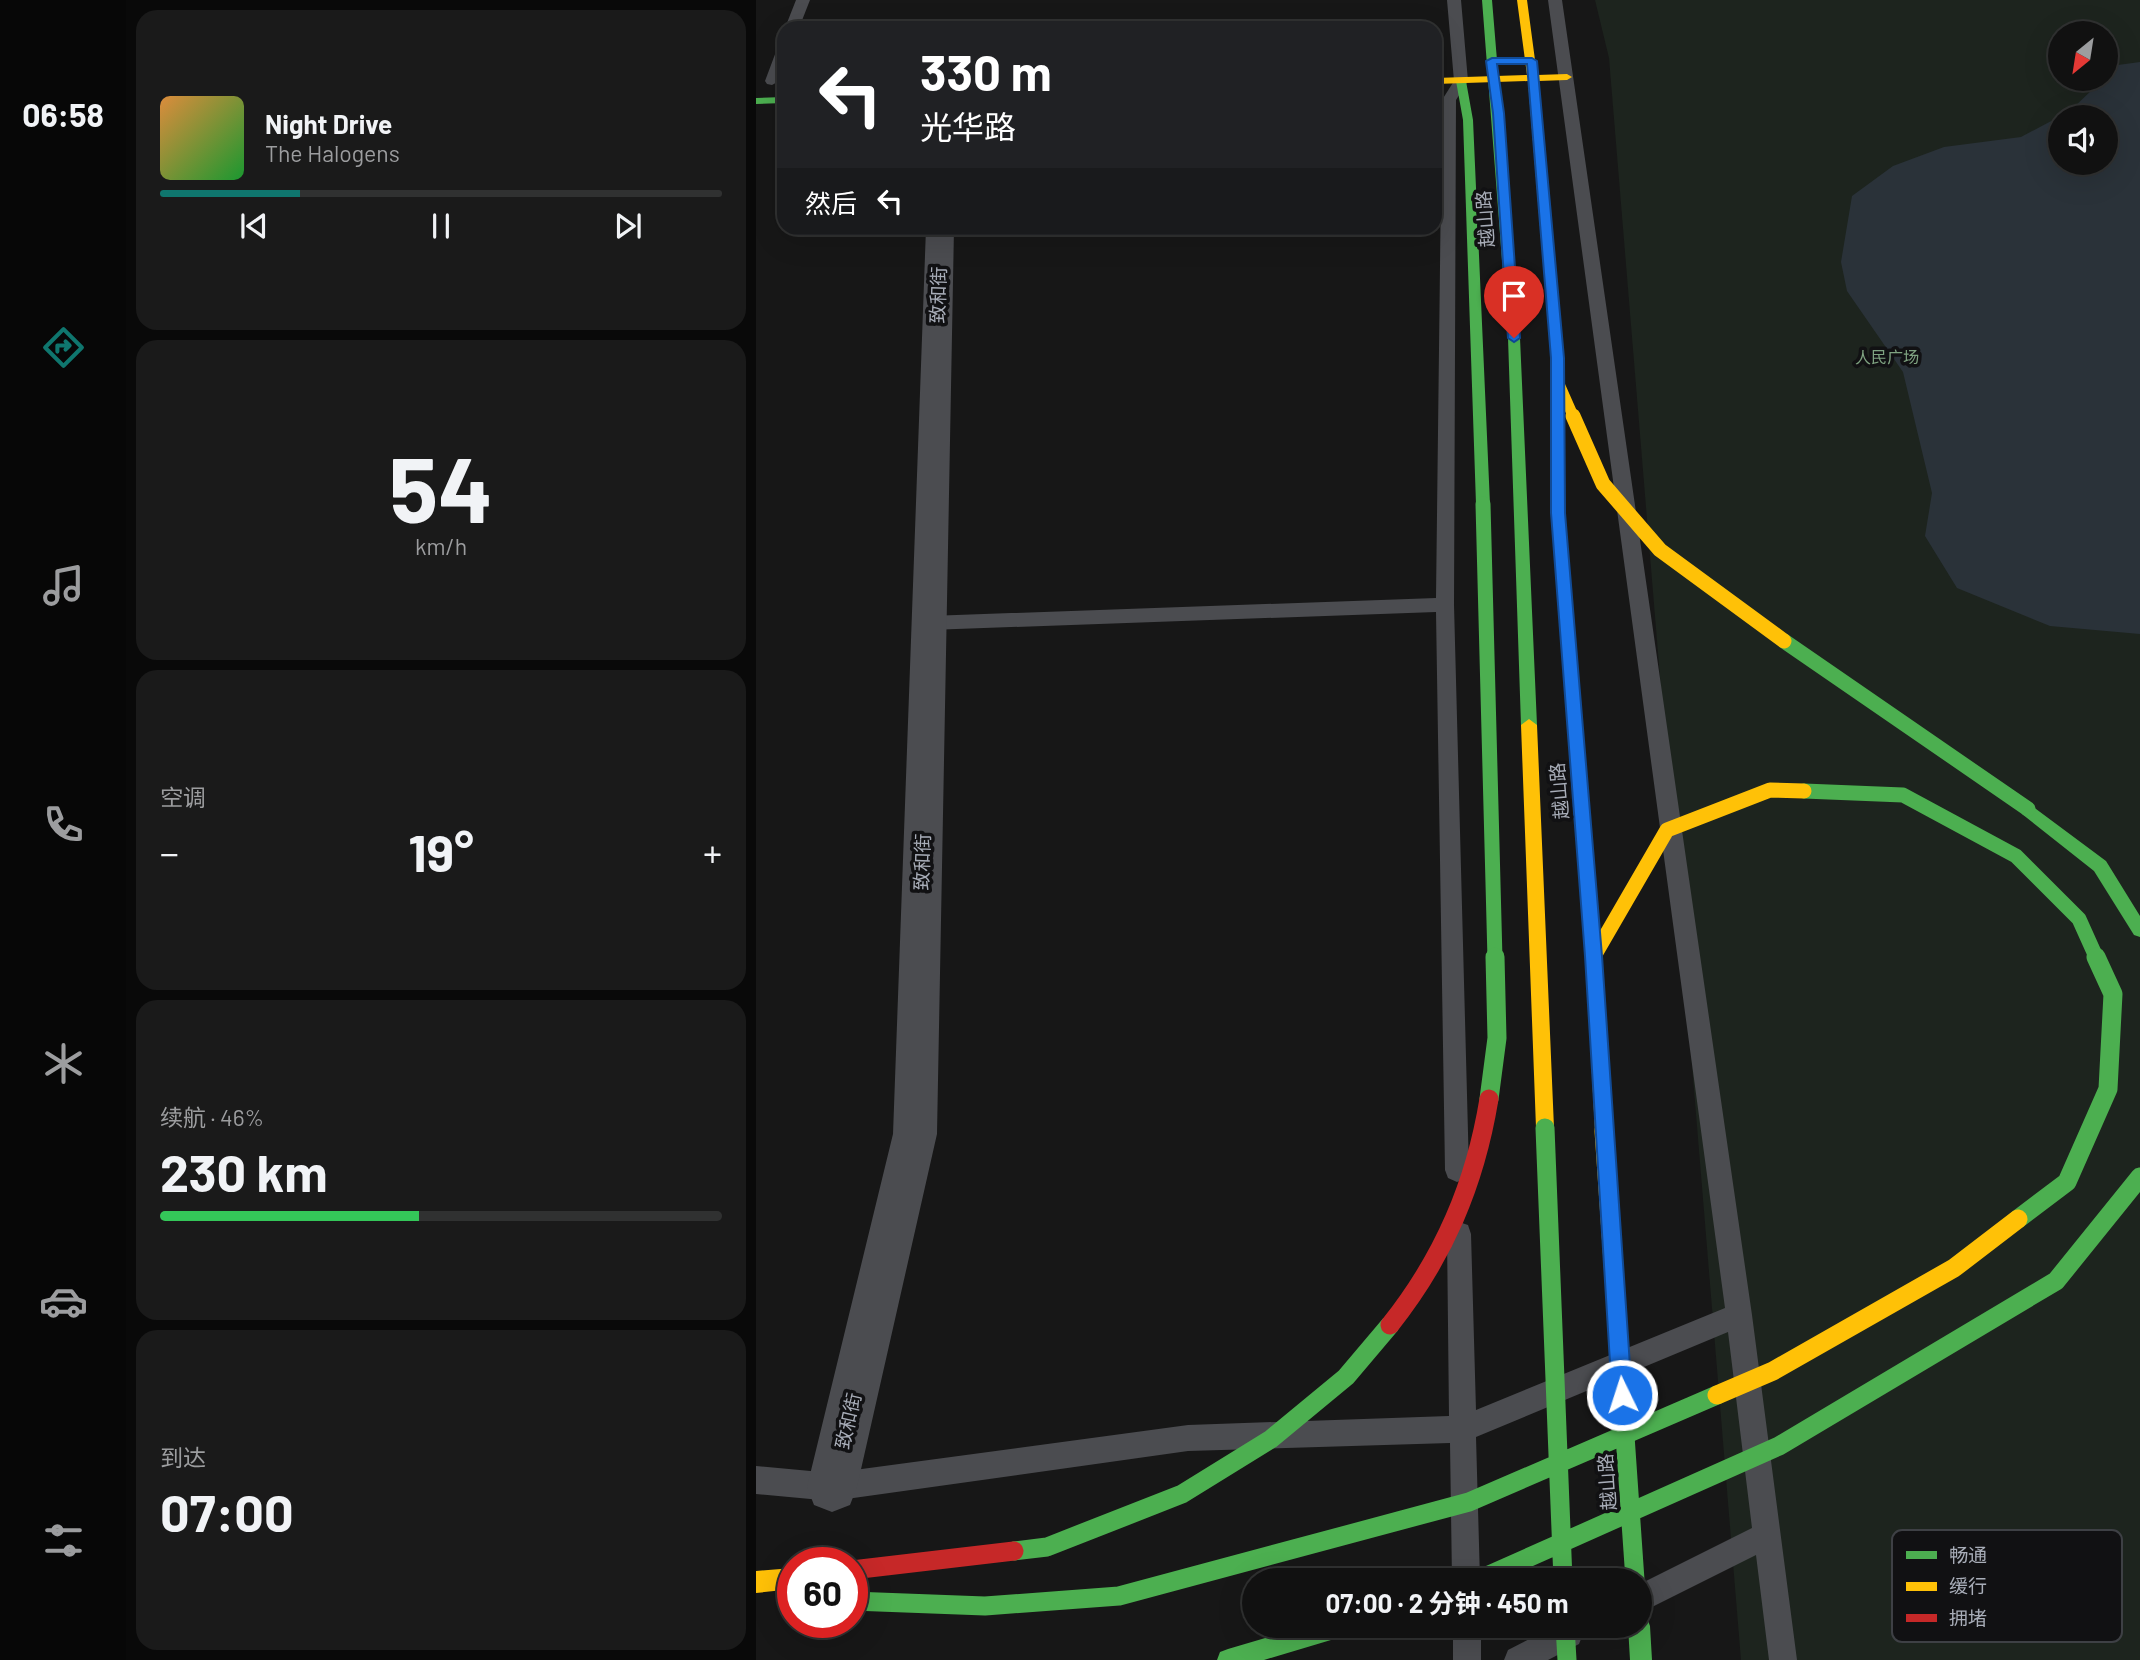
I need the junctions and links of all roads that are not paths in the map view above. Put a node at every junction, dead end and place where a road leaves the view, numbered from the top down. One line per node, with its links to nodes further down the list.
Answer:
1 (803, 0): 6 (lane)
2 (1454, 0): 8 (lane)
3 (1487, 0): 7 (main road, 越山路)
4 (1522, 0): 7 (main road, 越山路)
5 (1555, 0): 9 (lane)
6 (795, 21)
7 (1512, 61): 8 (main road); 9 (main road); 11 (main road, 越山路); 12 (main road, 越山路)
8 (1456, 68): 10 (main road); 12 (main road); 17 (lane); 27 (main road, bridge)
9 (1565, 69): 11 (main road); 22 (lane)
10 (1442, 77)
11 (1534, 79): 12 (main road); 16 (main road, 越山路)
12 (1494, 80): 30 (main road, 越山路, bridge)
13 (777, 100): 14 (main road)
14 (756, 101)
15 (940, 235): 18 (street, 致和街)
16 (1559, 384): 19 (main road, bridge); 20 (main road, 越山路, bridge)
17 (1445, 605): 18 (lane); 23 (lane)
18 (929, 623): 25 (street, 致和街)
19 (2140, 930)
20 (1594, 956): 31 (main road, 越山路, bridge); 35 (main road, bridge)
21 (2140, 1177): 29 (main road, bridge)
22 (1739, 1315): 23 (lane); 26 (lane)
23 (1463, 1429): 25 (lane); 28 (lane)
24 (756, 1480): 25 (lane)
25 (832, 1486)
26 (1767, 1535): 34 (lane); 46 (lane)
27 (868, 1568)
28 (1466, 1568)
29 (1505, 1568)
30 (1563, 1568)
31 (1634, 1568)
32 (777, 1580): 33 (main road)
33 (756, 1582)
34 (1652, 1593)
35 (868, 1602)
36 (1301, 1638): 41 (main road)
37 (1466, 1638): 42 (lane)
38 (1562, 1638): 43 (lane)
39 (1566, 1638): 44 (main road, bridge)
40 (1640, 1638): 45 (main road)
41 (1228, 1660)
42 (1467, 1660)
43 (1518, 1660)
44 (1567, 1660)
45 (1641, 1660)
46 (1783, 1660)

